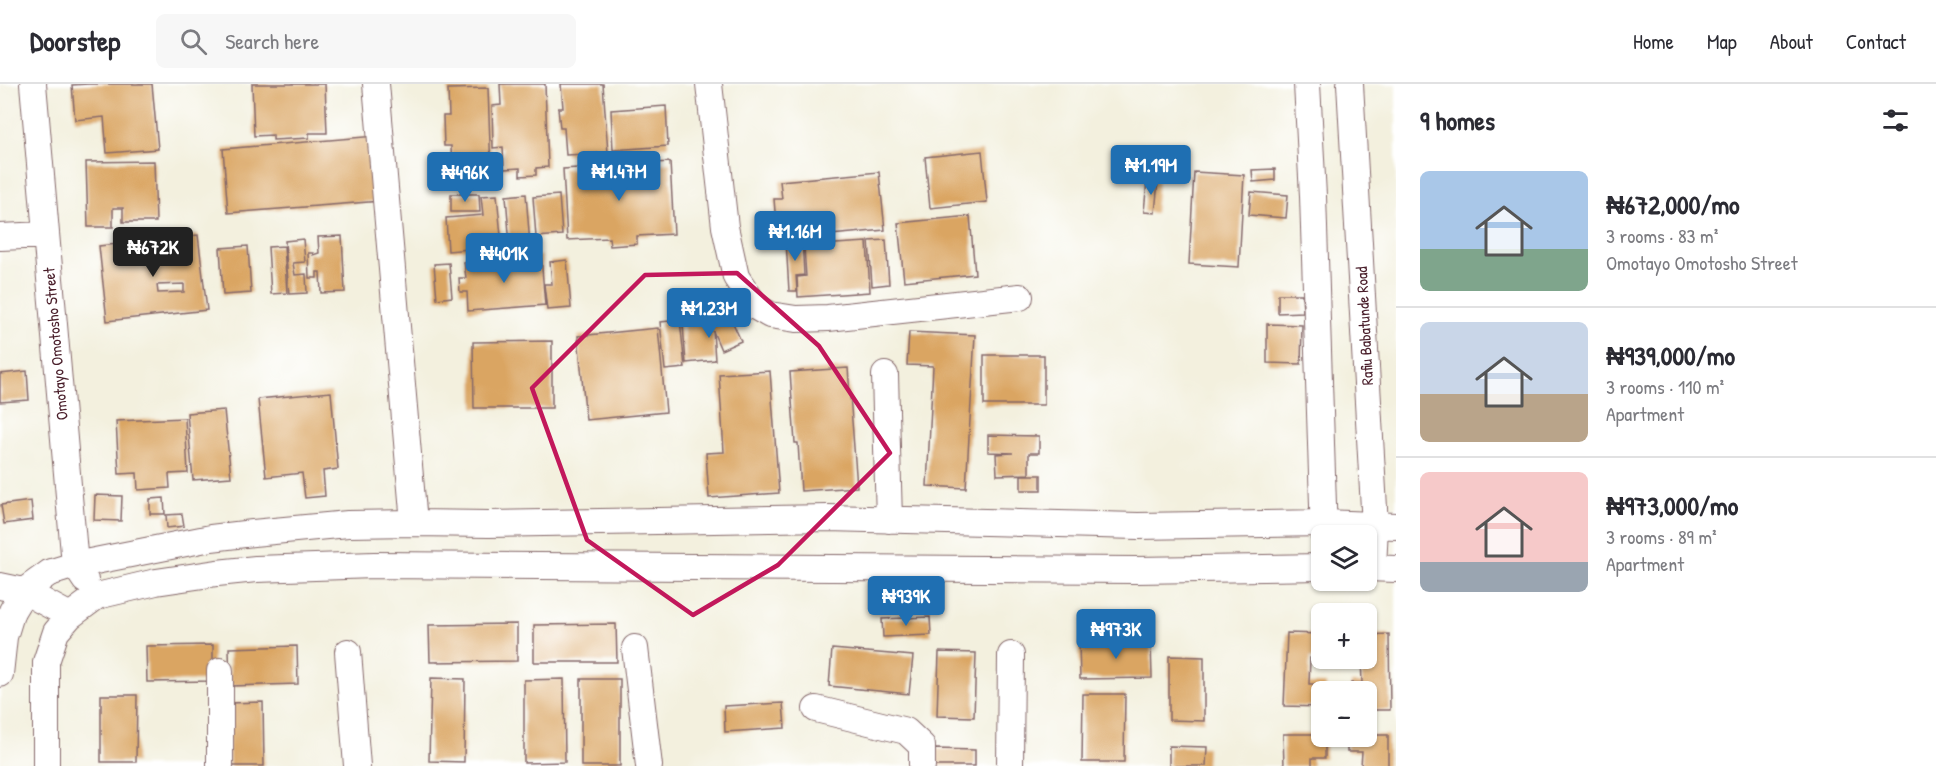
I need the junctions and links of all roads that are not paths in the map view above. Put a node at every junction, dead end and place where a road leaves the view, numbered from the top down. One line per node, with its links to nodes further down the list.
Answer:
1 (33, 84): 6 (street, Omotayo Omotosho Street)
2 (376, 84): 11 (street)
3 (709, 84): 8 (street)
4 (1307, 84): 12 (street)
5 (1350, 84): 13 (street, Rafiu Babatunde Road)
6 (46, 235): 7 (street); 15 (street, Omotayo Omotosho Street)
7 (0, 237)
8 (1020, 297)
9 (885, 375): 10 (street)
10 (889, 520): 11 (street); 14 (street)
11 (414, 523): 15 (street)
12 (1325, 525)
13 (1386, 526): 17 (street, Rafiu Babatunde Road)
14 (1311, 529)
15 (75, 566): 18 (street); 19 (street)
16 (1311, 567): 19 (street)
17 (1378, 568)
18 (12, 589): 20 (street); 25 (street)
19 (97, 596): 20 (street)
20 (70, 616): 27 (street)
21 (635, 648): 30 (street)
22 (348, 652): 29 (street)
23 (1011, 655): 32 (street)
24 (220, 671): 28 (street)
25 (0, 674)
26 (816, 709): 31 (street)
27 (46, 766)
28 (220, 766)
29 (357, 766)
30 (649, 766)
31 (922, 766)
32 (1010, 766)

